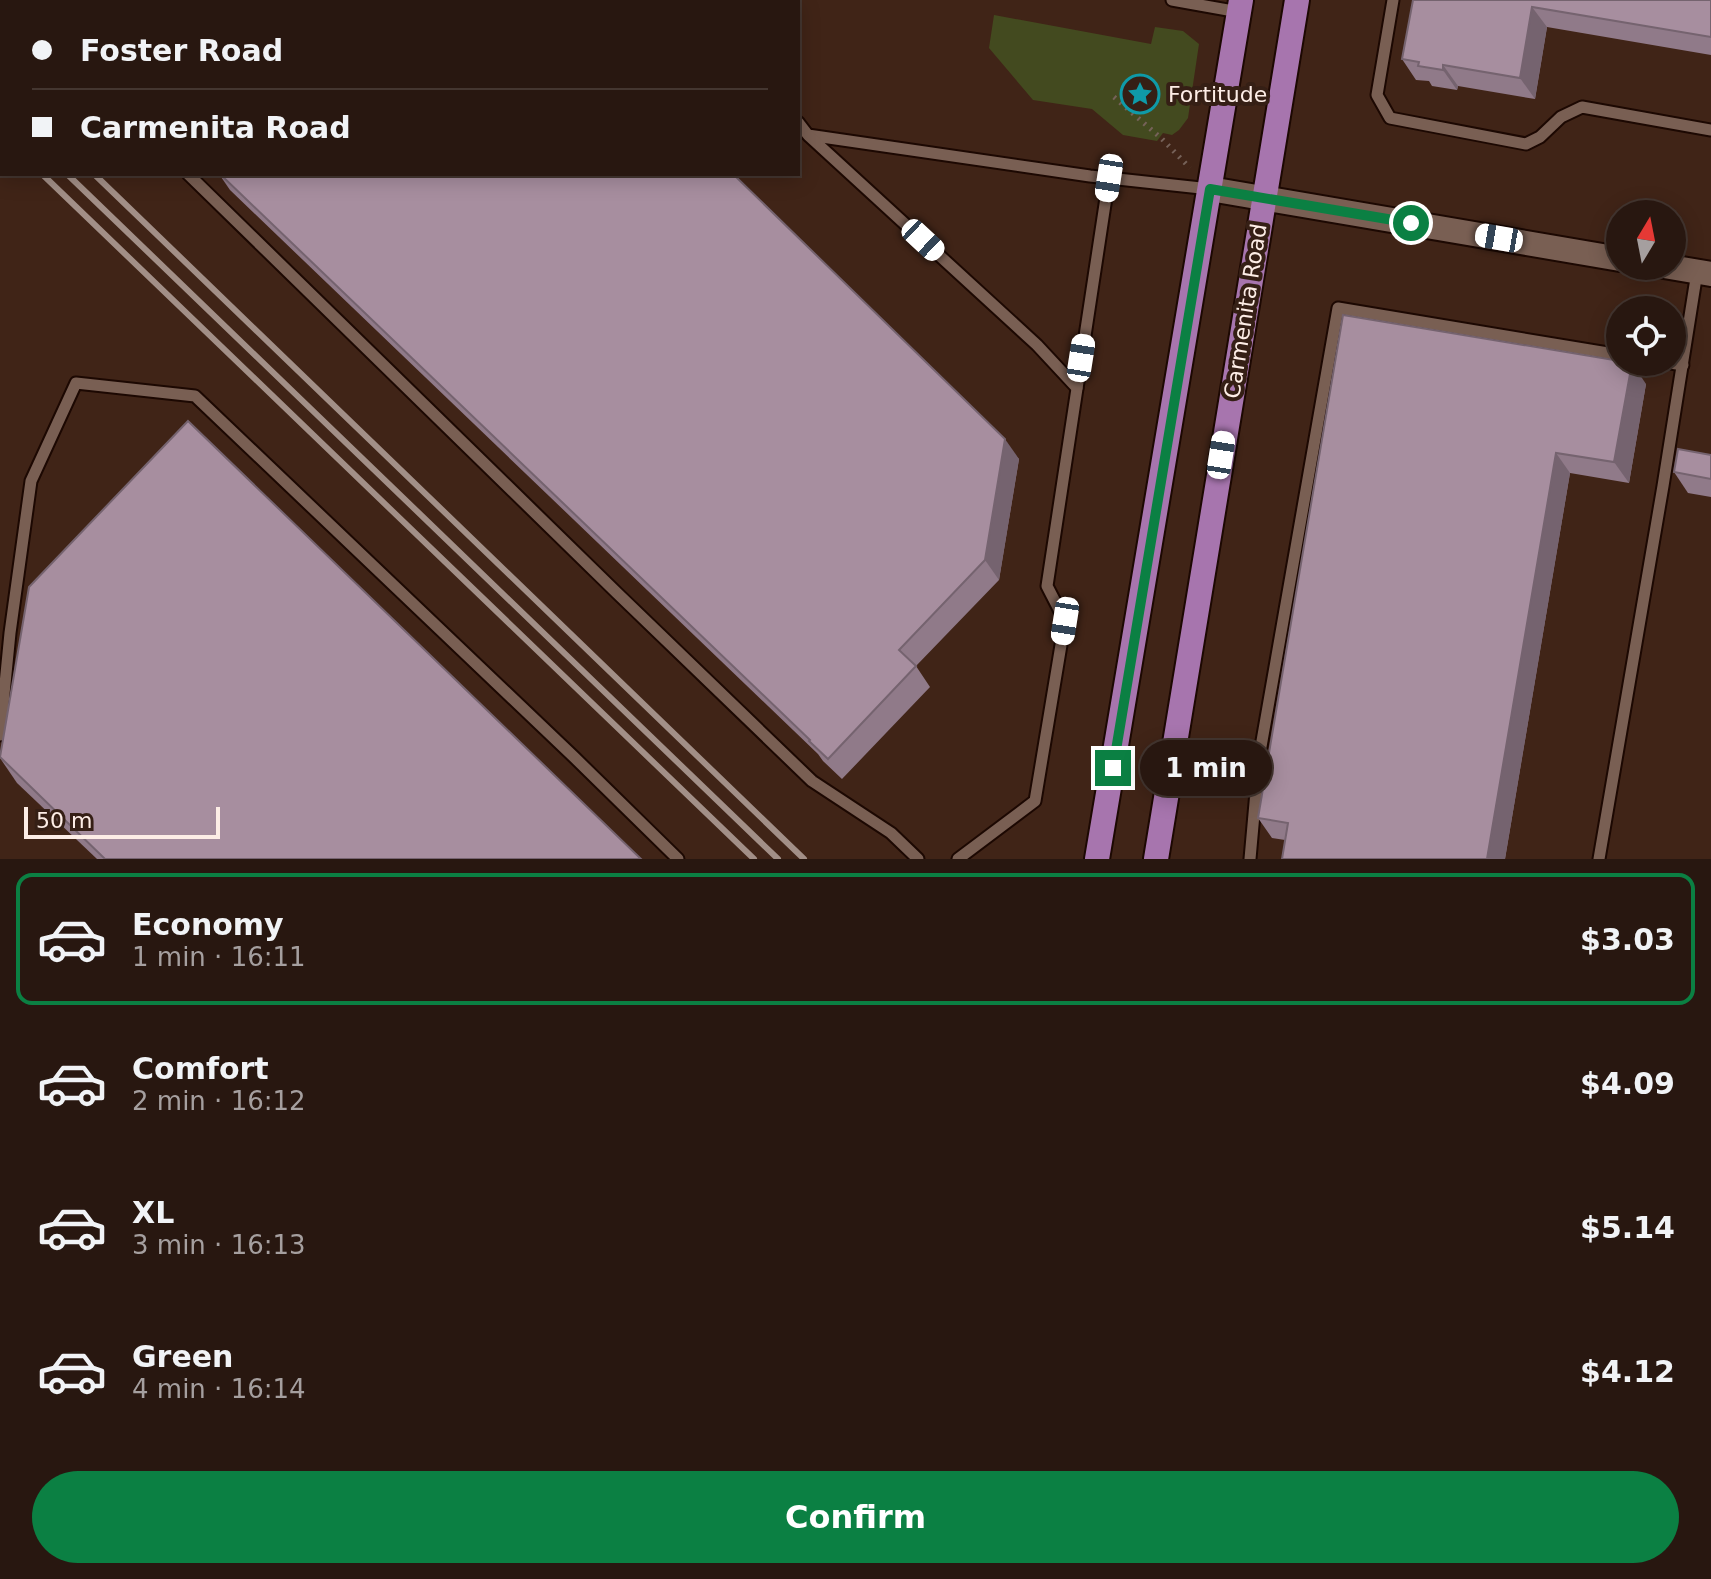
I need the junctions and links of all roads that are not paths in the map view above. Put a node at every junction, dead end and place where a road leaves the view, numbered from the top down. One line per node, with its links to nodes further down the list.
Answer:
1 (1172, 0): 4 (lane)
2 (1297, 0): 11 (main road, Carmenita Road)
3 (1393, 0): 6 (lane)
4 (1240, 6): 10 (main road)
5 (800, 125): 7 (lane)
6 (1711, 130)
7 (808, 135): 9 (lane); 17 (lane)
8 (190, 176): 20 (lane)
9 (1109, 178): 10 (lane); 17 (lane)
10 (1210, 189): 11 (street); 22 (main road)
11 (1264, 198): 12 (street); 23 (main road, Carmenita Road)
12 (1606, 257)
13 (1704, 273): 14 (lane)
14 (1686, 352)
15 (1606, 353): 24 (lane)
16 (1681, 376): 25 (lane)
17 (1077, 388): 21 (lane)
18 (0, 735): 19 (lane)
19 (678, 859)
20 (918, 859)
21 (958, 859)
22 (1097, 859)
23 (1156, 859)
24 (1250, 859)
25 (1599, 859)

